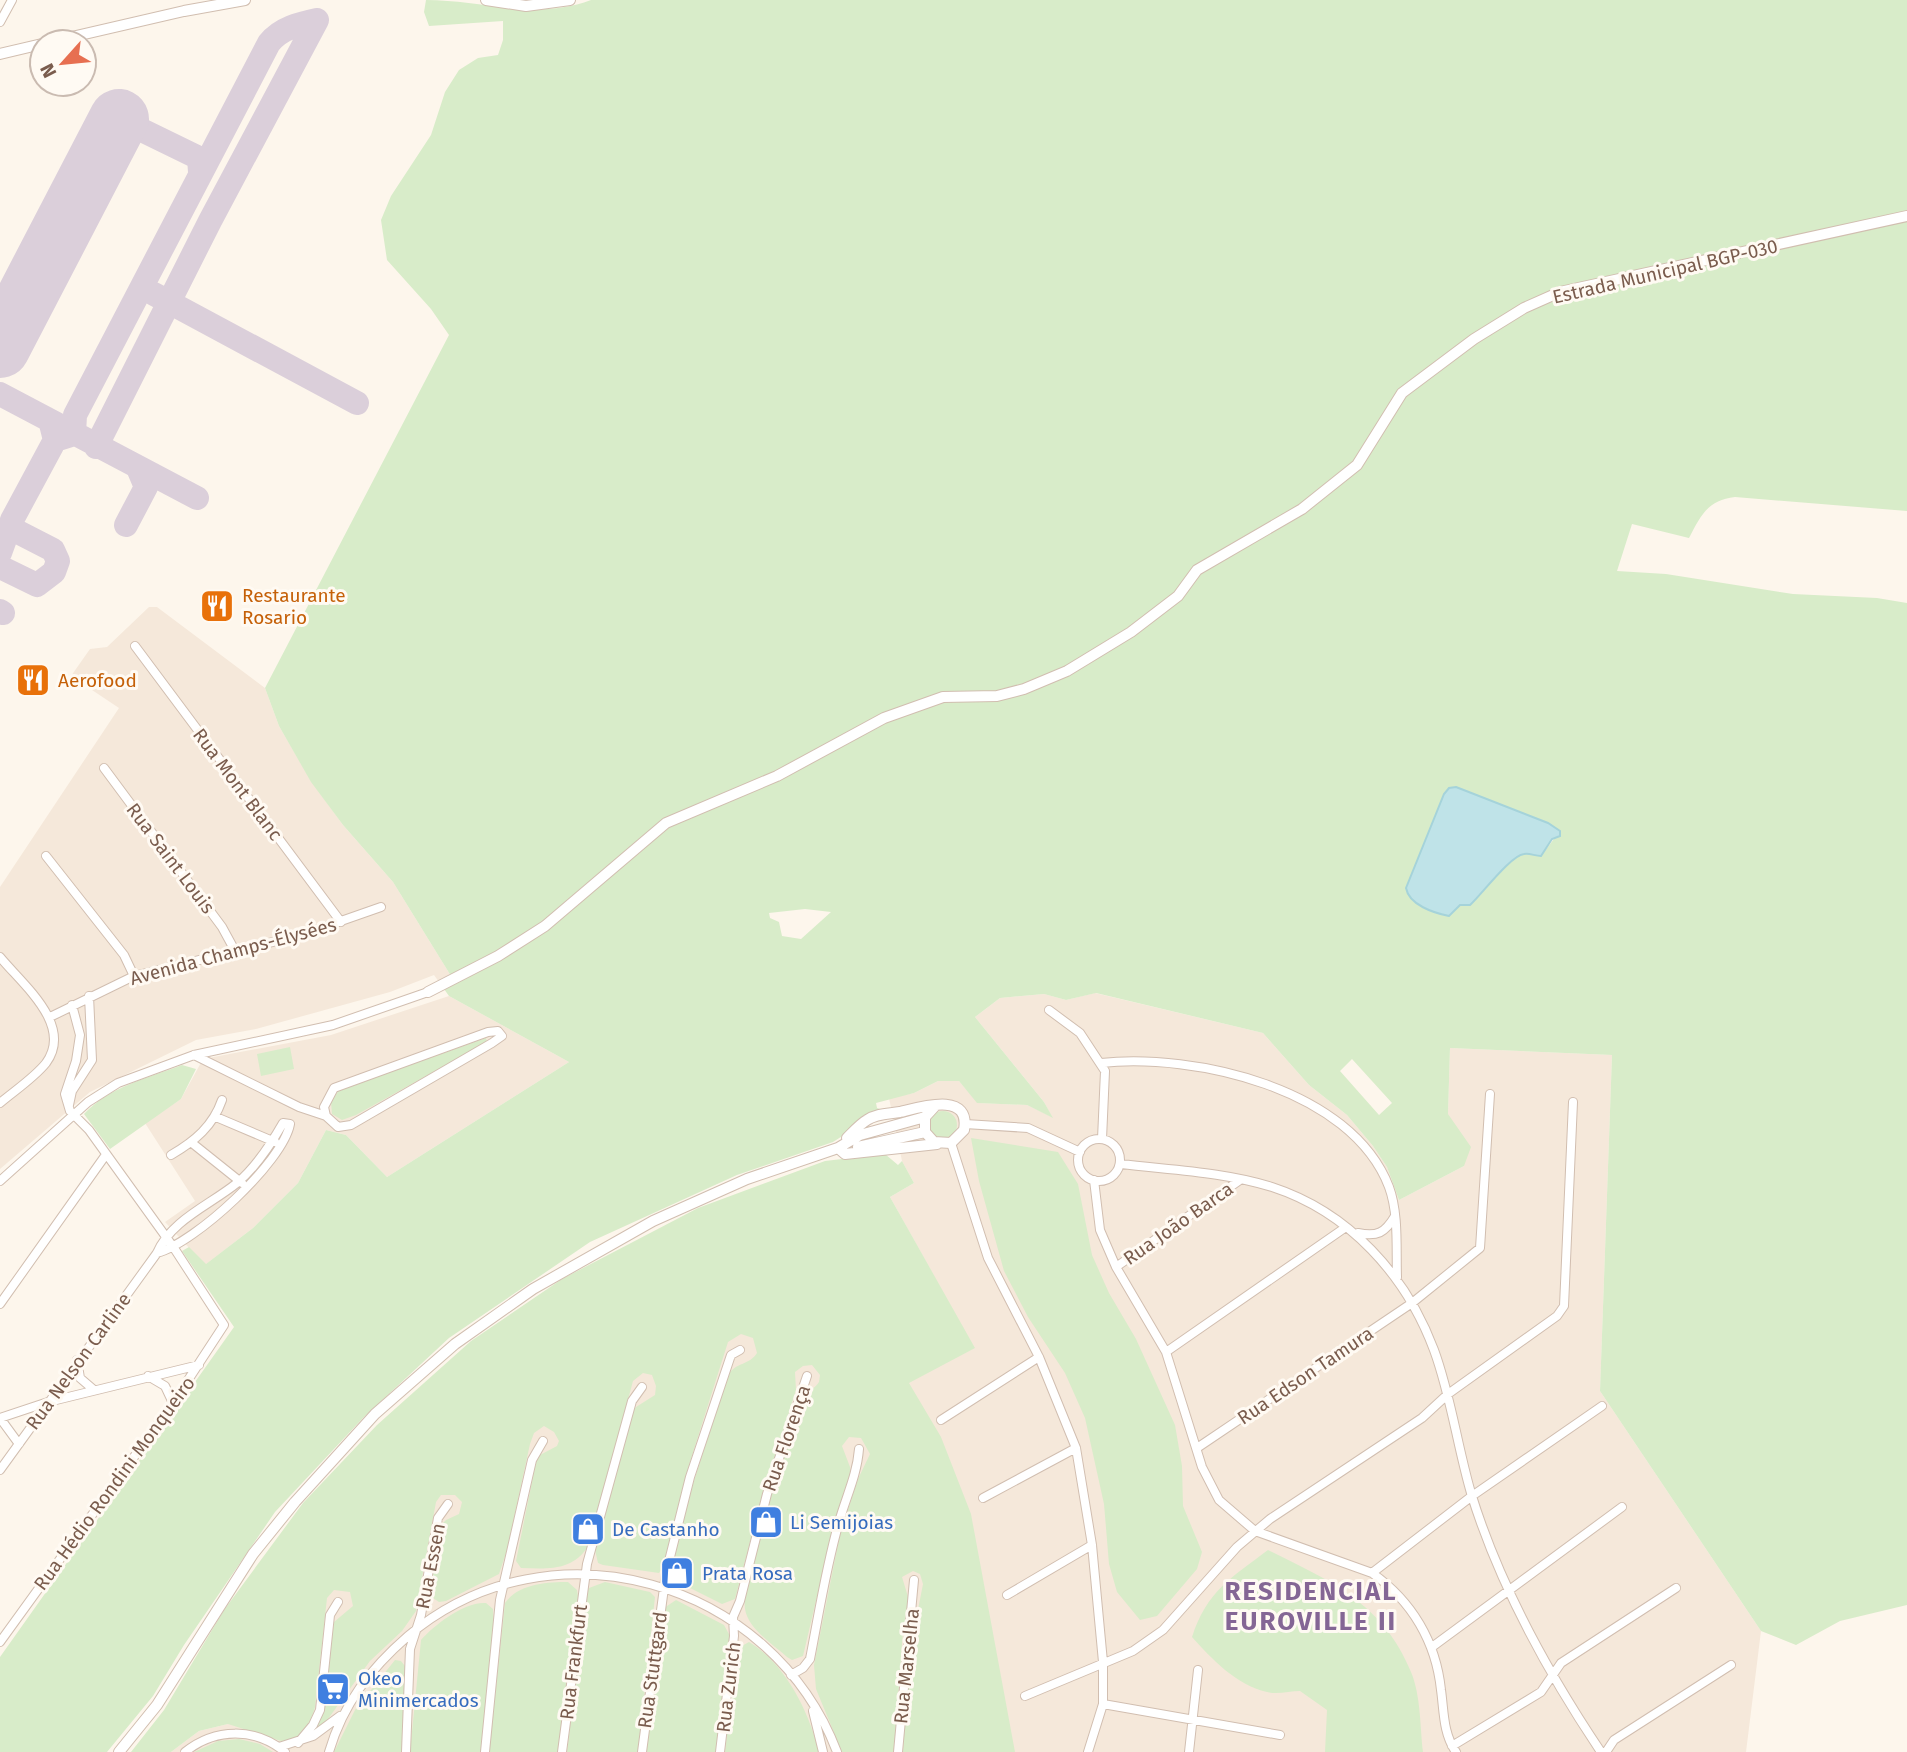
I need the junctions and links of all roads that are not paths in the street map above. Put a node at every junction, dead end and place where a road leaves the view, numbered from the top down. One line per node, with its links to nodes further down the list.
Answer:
1 (12, 0): 7 (street)
2 (190, 0): 6 (street)
3 (245, 0): 6 (street)
4 (486, 0): 5 (street)
5 (570, 0)
6 (184, 11): 8 (street)
7 (0, 22)
8 (98, 31)
9 (28, 47): 10 (street)
10 (0, 54)
11 (1907, 216): 20 (street, Estrada Municipal BGP-030)
12 (135, 646): 16 (street, Rua Mont Blanc)
13 (104, 768): 17 (street, Rua Saint Louis)
14 (46, 856): 19 (street)
15 (381, 906): 16 (street, Avenida Champs-Élysées)
16 (341, 922): 17 (street, Avenida Champs-Élysées)
17 (234, 949): 19 (street, Avenida Champs-Élysées)
18 (0, 957): 24 (street)
19 (134, 976): 21 (street, Avenida Champs-Élysées)
20 (428, 992): 25 (street)
21 (89, 996): 22 (street, Avenida Champs-Élysées); 31 (street)
22 (72, 1005): 24 (street, Avenida Champs-Élysées); 31 (street)
23 (1049, 1010): 26 (street)
24 (50, 1017): 30 (street)
25 (194, 1055): 34 (street); 35 (street)
26 (1101, 1063): 40 (street); 54 (street)
27 (1490, 1094): 63 (street, Rua Edson Tamura)
28 (222, 1100): 36 (street)
29 (1573, 1102): 74 (street)
30 (0, 1103)
31 (69, 1105): 34 (street)
32 (936, 1105): 33 (street); 37 (street); 38 (street)
33 (906, 1111): 37 (street); 39 (street)
34 (73, 1116): 47 (street); 50 (street)
35 (326, 1116): 35 (street)
36 (216, 1117): 41 (street); 52 (street, Rua Nelson Carline)
37 (923, 1123): 39 (street); 42 (street); 43 (street)
38 (965, 1124): 42 (street); 45 (street)
39 (859, 1131): 43 (street); 44 (street)
40 (1102, 1139): 45 (street); 48 (street)
41 (192, 1143): 46 (street); 52 (street)
42 (945, 1144): 44 (street); 67 (street)
43 (856, 1147): 44 (street)
44 (838, 1148): 119 (street)
45 (1080, 1152): 51 (street)
46 (172, 1155)
47 (105, 1156): 58 (street); 64 (street)
48 (1121, 1164): 49 (street); 51 (street)
49 (1240, 1180): 56 (street); 61 (street, Rua João Barca)
50 (0, 1181)
51 (1094, 1181): 61 (street)
52 (243, 1184): 53 (street, Rua Nelson Carline); 55 (street, Rua Nelson Carline)
53 (203, 1207): 55 (street); 58 (street, Rua Nelson Carline)
54 (1395, 1216): 57 (street); 62 (street)
55 (212, 1219): 59 (street, Rua Nelson Carline)
56 (1346, 1227): 57 (street); 66 (street)
57 (1356, 1233): 62 (street)
58 (165, 1235): 59 (street); 60 (street, Rua Nelson Carline)
59 (174, 1248): 60 (street, Rua Nelson Carline); 69 (street, Rua Hédio Rondini Monqueiro)
60 (157, 1253): 68 (street, Rua Nelson Carline)
61 (1116, 1267): 66 (street)
62 (1397, 1277): 63 (street)
63 (1412, 1303): 74 (street); 83 (street, Rua Edson Tamura)
64 (0, 1304)
65 (740, 1350): 96 (street, Rua Stuttgard)
66 (1166, 1352): 83 (street)
67 (1039, 1357): 79 (street); 82 (street)
68 (77, 1360): 73 (street); 75 (street, Rua Nelson Carline)
69 (199, 1365): 70 (street); 76 (street, Rua Hédio Rondini Monqueiro)
70 (148, 1376): 73 (street); 76 (street)
71 (807, 1376): 101 (street, Rua Florença)
72 (642, 1387): 92 (street, Rua Frankfurt)
73 (94, 1390): 75 (street)
74 (1448, 1394): 86 (street); 90 (street)
75 (48, 1402): 78 (street); 81 (street, Rua Nelson Carline)
76 (173, 1403): 103 (street, Rua Hédio Rondini Monqueiro)
77 (1602, 1406): 86 (street)
78 (0, 1418): 81 (street)
79 (941, 1420)
80 (544, 1441): 95 (street)
81 (19, 1444): 85 (street, Rua Nelson Carline)
82 (1076, 1448): 87 (street); 91 (street)
83 (1197, 1448): 90 (street)
84 (859, 1449): 108 (street)
85 (0, 1470)
86 (1472, 1496): 93 (street); 97 (street)
87 (983, 1498)
88 (448, 1504): 102 (street, Rua Essen)
89 (1622, 1507): 97 (street)
90 (1255, 1531): 93 (street); 105 (street)
91 (1092, 1545): 99 (street); 105 (street)
92 (586, 1573): 95 (street); 96 (street); 124 (street, Rua Frankfurt)
93 (1372, 1573): 104 (street)
94 (914, 1580): 129 (street, Rua Marselha)
95 (503, 1585): 102 (street); 123 (street)
96 (664, 1588): 101 (street); 125 (street, Rua Stuttgard)
97 (1509, 1588): 104 (street); 109 (street)
98 (1676, 1588): 109 (street)
99 (1007, 1595)
100 (338, 1602): 116 (street)
101 (733, 1622): 108 (street); 126 (street, Rua Zurich)
102 (415, 1630): 113 (street); 122 (street, Rua Essen)
103 (0, 1642)
104 (1432, 1647): 118 (street)
105 (1103, 1662): 110 (street); 112 (street)
106 (1731, 1664): 132 (street)
107 (1198, 1670): 114 (street)
108 (791, 1675): 111 (street)
109 (1553, 1676): 118 (street); 132 (street)
110 (1025, 1696)
111 (810, 1702): 127 (street); 128 (street)
112 (1102, 1704): 114 (street); 130 (street)
113 (343, 1714): 116 (street); 121 (street)
114 (1195, 1722): 115 (street); 131 (street)
115 (1280, 1735)
116 (298, 1743): 117 (street)
117 (282, 1749): 120 (street)
118 (1454, 1749)
119 (119, 1752)
120 (185, 1752)
121 (329, 1752)
122 (406, 1752)
123 (485, 1752)
124 (562, 1752)
125 (642, 1752)
126 (720, 1752)
127 (823, 1752)
128 (837, 1752)
129 (898, 1752)
130 (1088, 1752)
131 (1189, 1752)
132 (1603, 1752)

